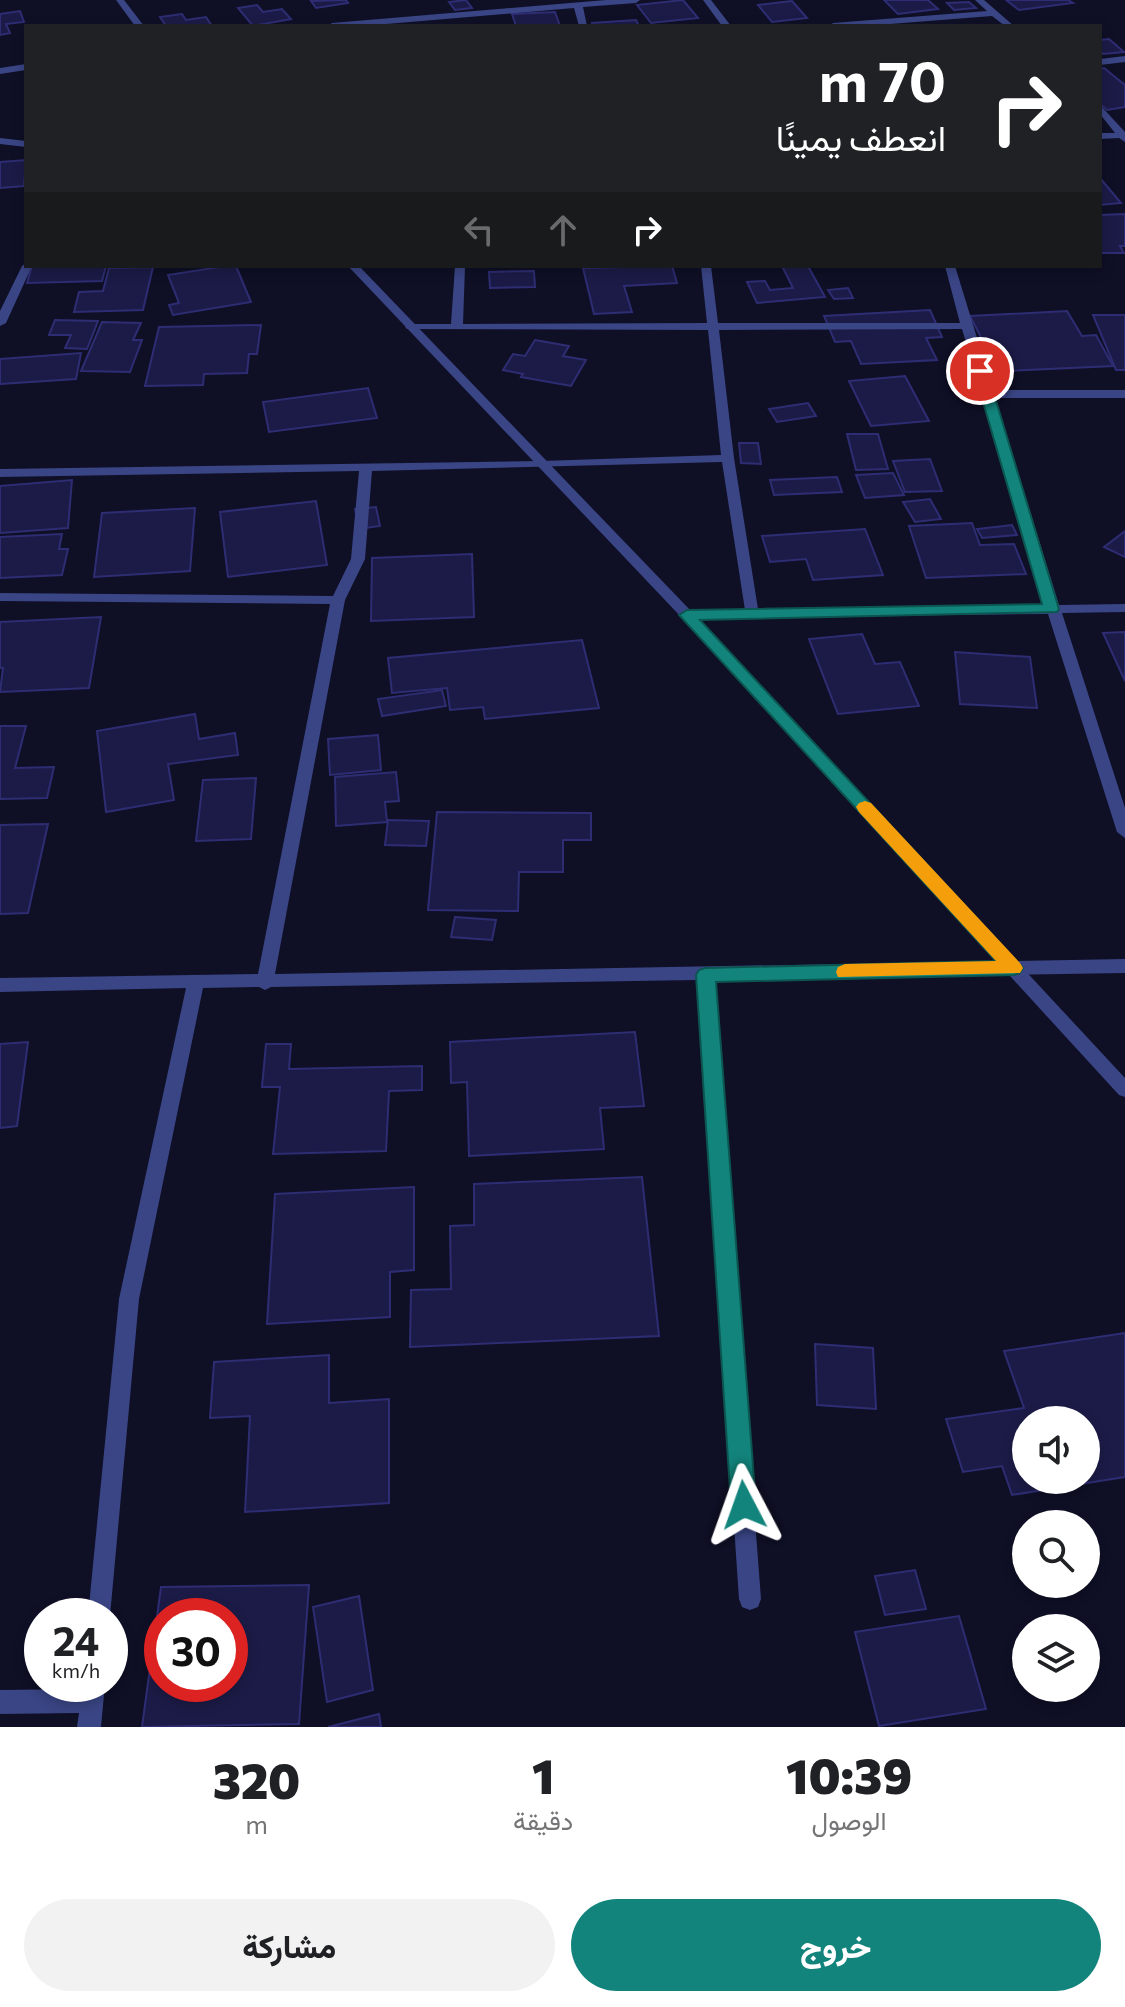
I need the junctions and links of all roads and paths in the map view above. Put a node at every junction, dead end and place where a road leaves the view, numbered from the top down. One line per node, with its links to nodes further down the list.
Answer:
1 (120, 0): 8 (street)
2 (636, 0): 6 (street)
3 (707, 0): 11 (street)
4 (979, 0): 7 (street)
5 (544, 4): 6 (street); 9 (street)
6 (578, 5): 10 (street)
7 (994, 13): 12 (street); 13 (street)
8 (138, 24)
9 (351, 24)
10 (583, 24)
11 (725, 24)
12 (858, 24)
13 (1008, 24)
14 (1125, 59): 15 (street)
15 (1102, 62)
16 (24, 67): 17 (street)
17 (0, 71)
18 (1102, 110): 20 (street)
19 (1102, 136): 20 (street)
20 (1124, 137)
21 (0, 141): 22 (street)
22 (24, 144)
23 (26, 268): 28 (street)
24 (355, 268): 32 (street)
25 (460, 268): 30 (street)
26 (706, 268): 29 (street)
27 (950, 268): 31 (street)
28 (0, 323)
29 (712, 325): 30 (street); 31 (street); 35 (street)
30 (457, 326): 32 (street)
31 (965, 326): 33 (street)
32 (411, 327): 36 (street)
33 (988, 394): 34 (street); 42 (street)
34 (1125, 394)
35 (728, 458): 36 (street); 43 (street)
36 (541, 465): 37 (street); 44 (street)
37 (366, 468): 38 (street); 40 (street)
38 (0, 473)
39 (0, 597): 40 (street)
40 (338, 600): 50 (street)
41 (1125, 608): 42 (street)
42 (1052, 609): 43 (street); 45 (street)
43 (752, 613): 44 (street)
44 (687, 615): 47 (street)
45 (1125, 832)
46 (1125, 966): 47 (street)
47 (1014, 968): 48 (street); 52 (street)
48 (705, 975): 50 (street); 54 (street)
49 (196, 983): 50 (street); 51 (street); 53 (street)
50 (265, 983)
51 (0, 985)
52 (1125, 1090)
53 (101, 1598)
54 (750, 1599)
55 (24, 1699): 56 (street)
56 (0, 1702)
57 (91, 1702): 58 (street)
58 (89, 1727)

